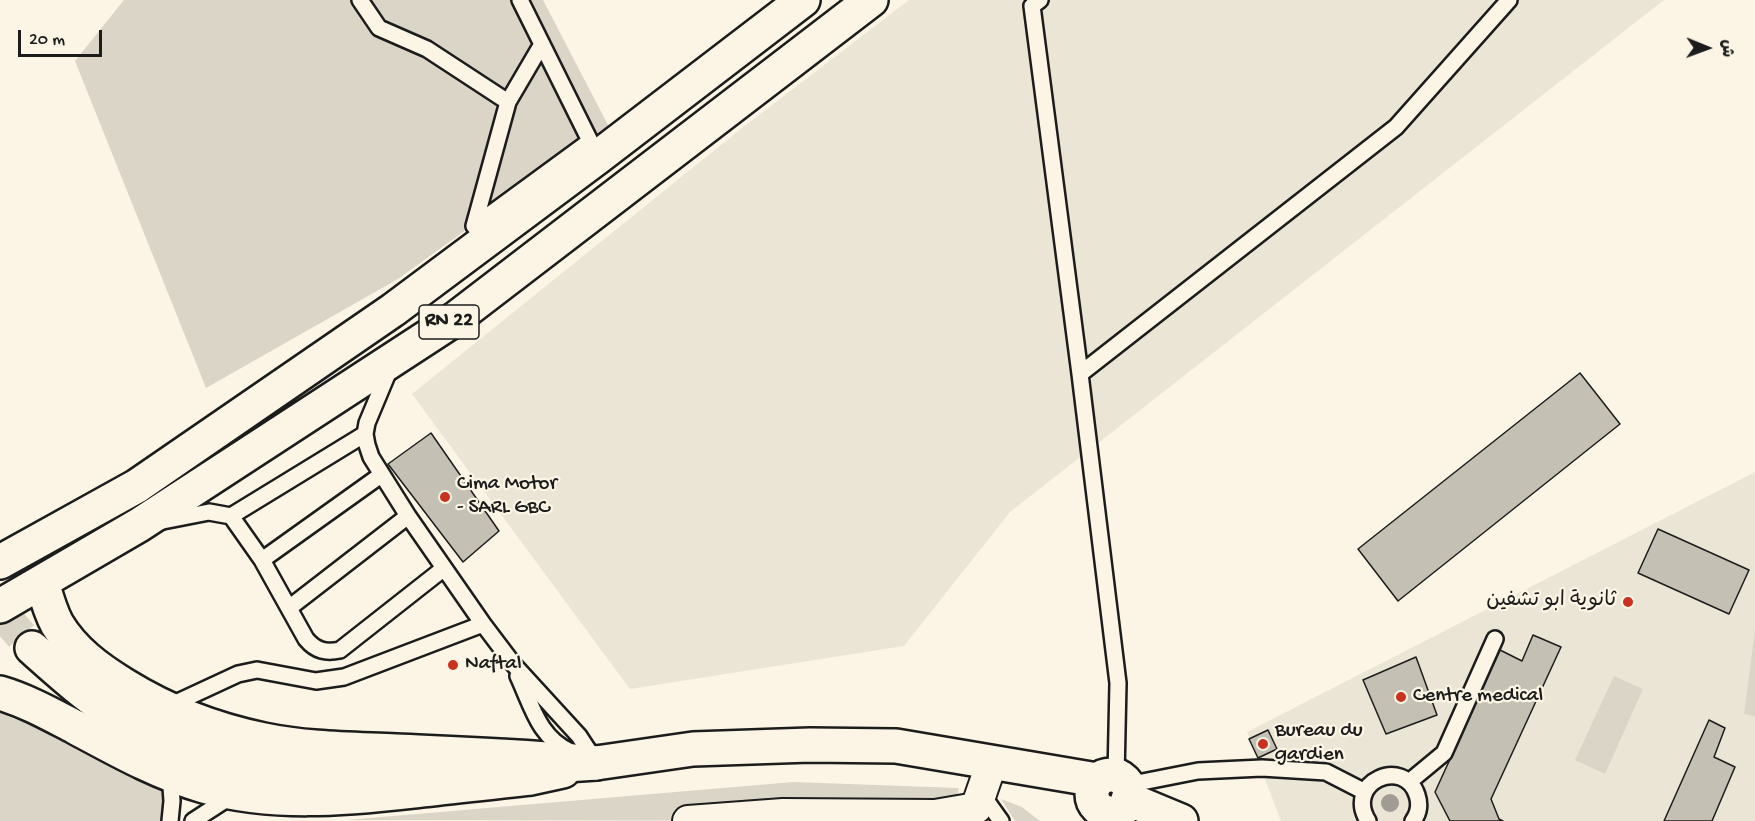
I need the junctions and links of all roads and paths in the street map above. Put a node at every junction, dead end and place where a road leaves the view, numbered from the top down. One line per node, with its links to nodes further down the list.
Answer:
1 (360, 0): 8 (lane)
2 (520, 0): 7 (lane)
3 (803, 0): 9 (main road, RN 22)
4 (871, 0): 10 (main road, RN 22)
5 (1040, 0): 11 (lane)
6 (1509, 0): 11 (lane)
7 (542, 44): 8 (lane); 9 (lane)
8 (508, 102): 9 (lane)
9 (594, 149): 18 (main road, RN 22)
10 (393, 360): 12 (lane); 16 (main road, RN 22)
11 (1080, 374): 36 (lane)
12 (365, 434): 13 (lane); 14 (lane)
13 (381, 475): 15 (lane); 17 (lane)
14 (231, 516): 16 (lane); 17 (lane)
15 (408, 516): 19 (lane); 22 (lane)
16 (139, 525): 20 (main road, RN 22)
17 (262, 560): 22 (lane)
18 (0, 562)
19 (443, 569): 22 (lane); 23 (lane)
20 (42, 582): 21 (main road, RN 22); 28 (main road)
21 (0, 606)
22 (289, 608)
23 (483, 624): 26 (lane); 28 (lane)
24 (1495, 639): 33 (lane)
25 (32, 648): 31 (main road)
26 (514, 665): 29 (lane); 31 (lane)
27 (0, 693): 32 (main road)
28 (166, 708): 29 (main road)
29 (536, 743): 31 (main road)
30 (992, 762): 31 (main road); 36 (main road); 37 (street)
31 (596, 763): 35 (main road)
32 (170, 773): 35 (main road); 38 (lane)
33 (1409, 782): 34 (lane); 43 (lane)
34 (1365, 792): 36 (lane); 42 (lane)
35 (235, 793): 39 (lane)
36 (1114, 800): 41 (main road)
37 (981, 811): 40 (street)
38 (170, 821)
39 (193, 821)
40 (688, 821)
41 (1182, 821)
42 (1368, 821)
43 (1413, 821)

